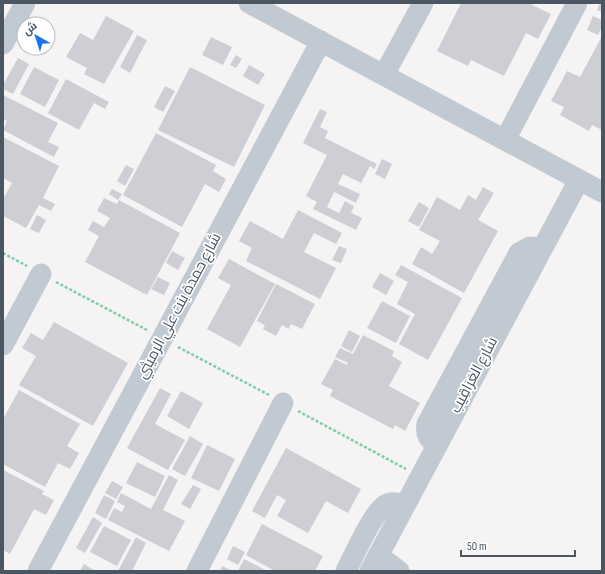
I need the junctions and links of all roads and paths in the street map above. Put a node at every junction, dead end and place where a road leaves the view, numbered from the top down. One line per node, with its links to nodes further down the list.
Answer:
1 (25, 3): 6 (street)
2 (424, 3): 7 (street)
3 (576, 3): 8 (street)
4 (258, 5): 5 (street)
5 (321, 41): 7 (street); 13 (street, شارع حمدة بنت علي الرميثي)
6 (3, 44)
7 (384, 75): 8 (street)
8 (504, 140): 9 (street)
9 (579, 180): 10 (street); 16 (street, شارع العَرَاقِيب)
10 (602, 192)
11 (3, 253): 12 (path)
12 (41, 274): 13 (path); 14 (street)
13 (162, 338): 15 (path); 19 (street, شارع حمدة بنت علي الرميثي)
14 (3, 345)
15 (283, 403): 16 (path); 20 (street)
16 (421, 476): 17 (street, شارع العَرَاقِيب)
17 (405, 505): 18 (street, شارع العَرَاقِيب); 21 (street)
18 (374, 563): 22 (street)
19 (38, 571)
20 (197, 571)
21 (346, 571)
22 (399, 571)

